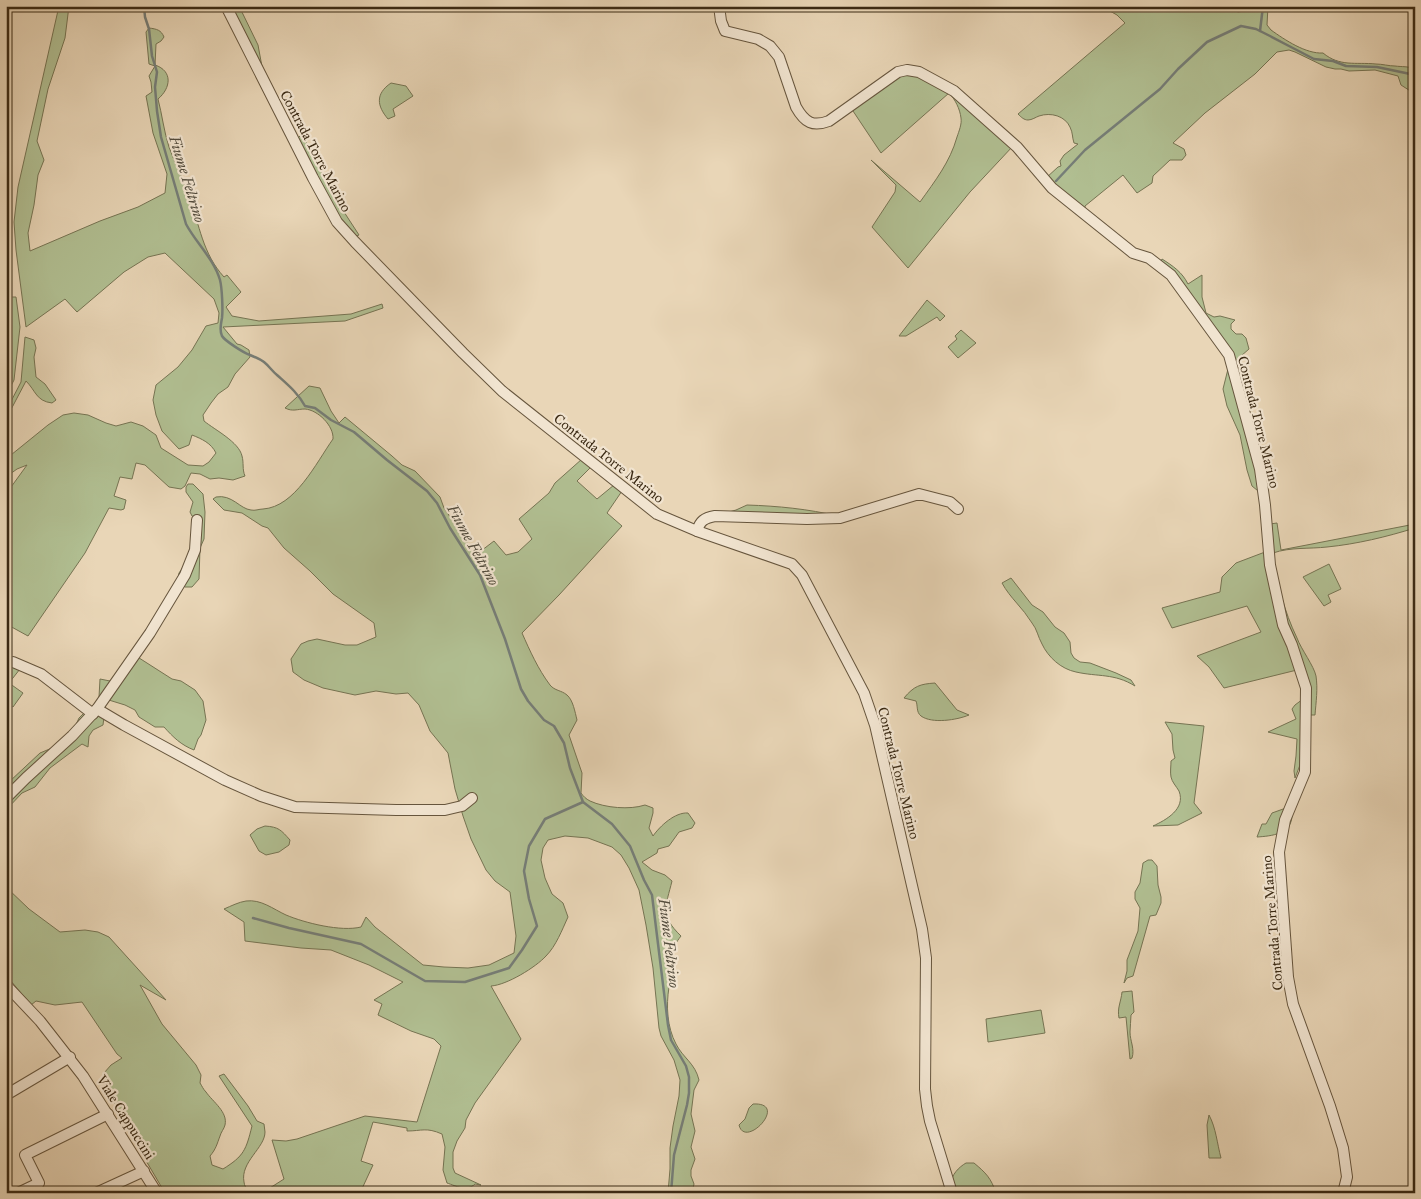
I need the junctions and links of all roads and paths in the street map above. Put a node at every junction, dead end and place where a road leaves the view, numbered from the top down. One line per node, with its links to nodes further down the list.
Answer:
1 (226, 6): 5 (street, Contrada Torre Marino)
2 (719, 6): 19 (street, Contrada Torre Marino)
3 (958, 509): 5 (street)
4 (197, 520): 7 (street)
5 (697, 531): 18 (street, Contrada Torre Marino)
6 (13, 662): 7 (street)
7 (95, 711): 8 (street); 9 (street)
8 (6, 798)
9 (472, 798)
10 (6, 985): 11 (street, Viale Cappuccini)
11 (70, 1057): 12 (street); 13 (street, Viale Cappuccini)
12 (6, 1095)
13 (108, 1114): 14 (street, Viale Cappuccini); 15 (street)
14 (144, 1171): 16 (street); 17 (street, Viale Cappuccini)
15 (18, 1193)
16 (96, 1193)
17 (157, 1193)
18 (952, 1193)
19 (1343, 1193)

